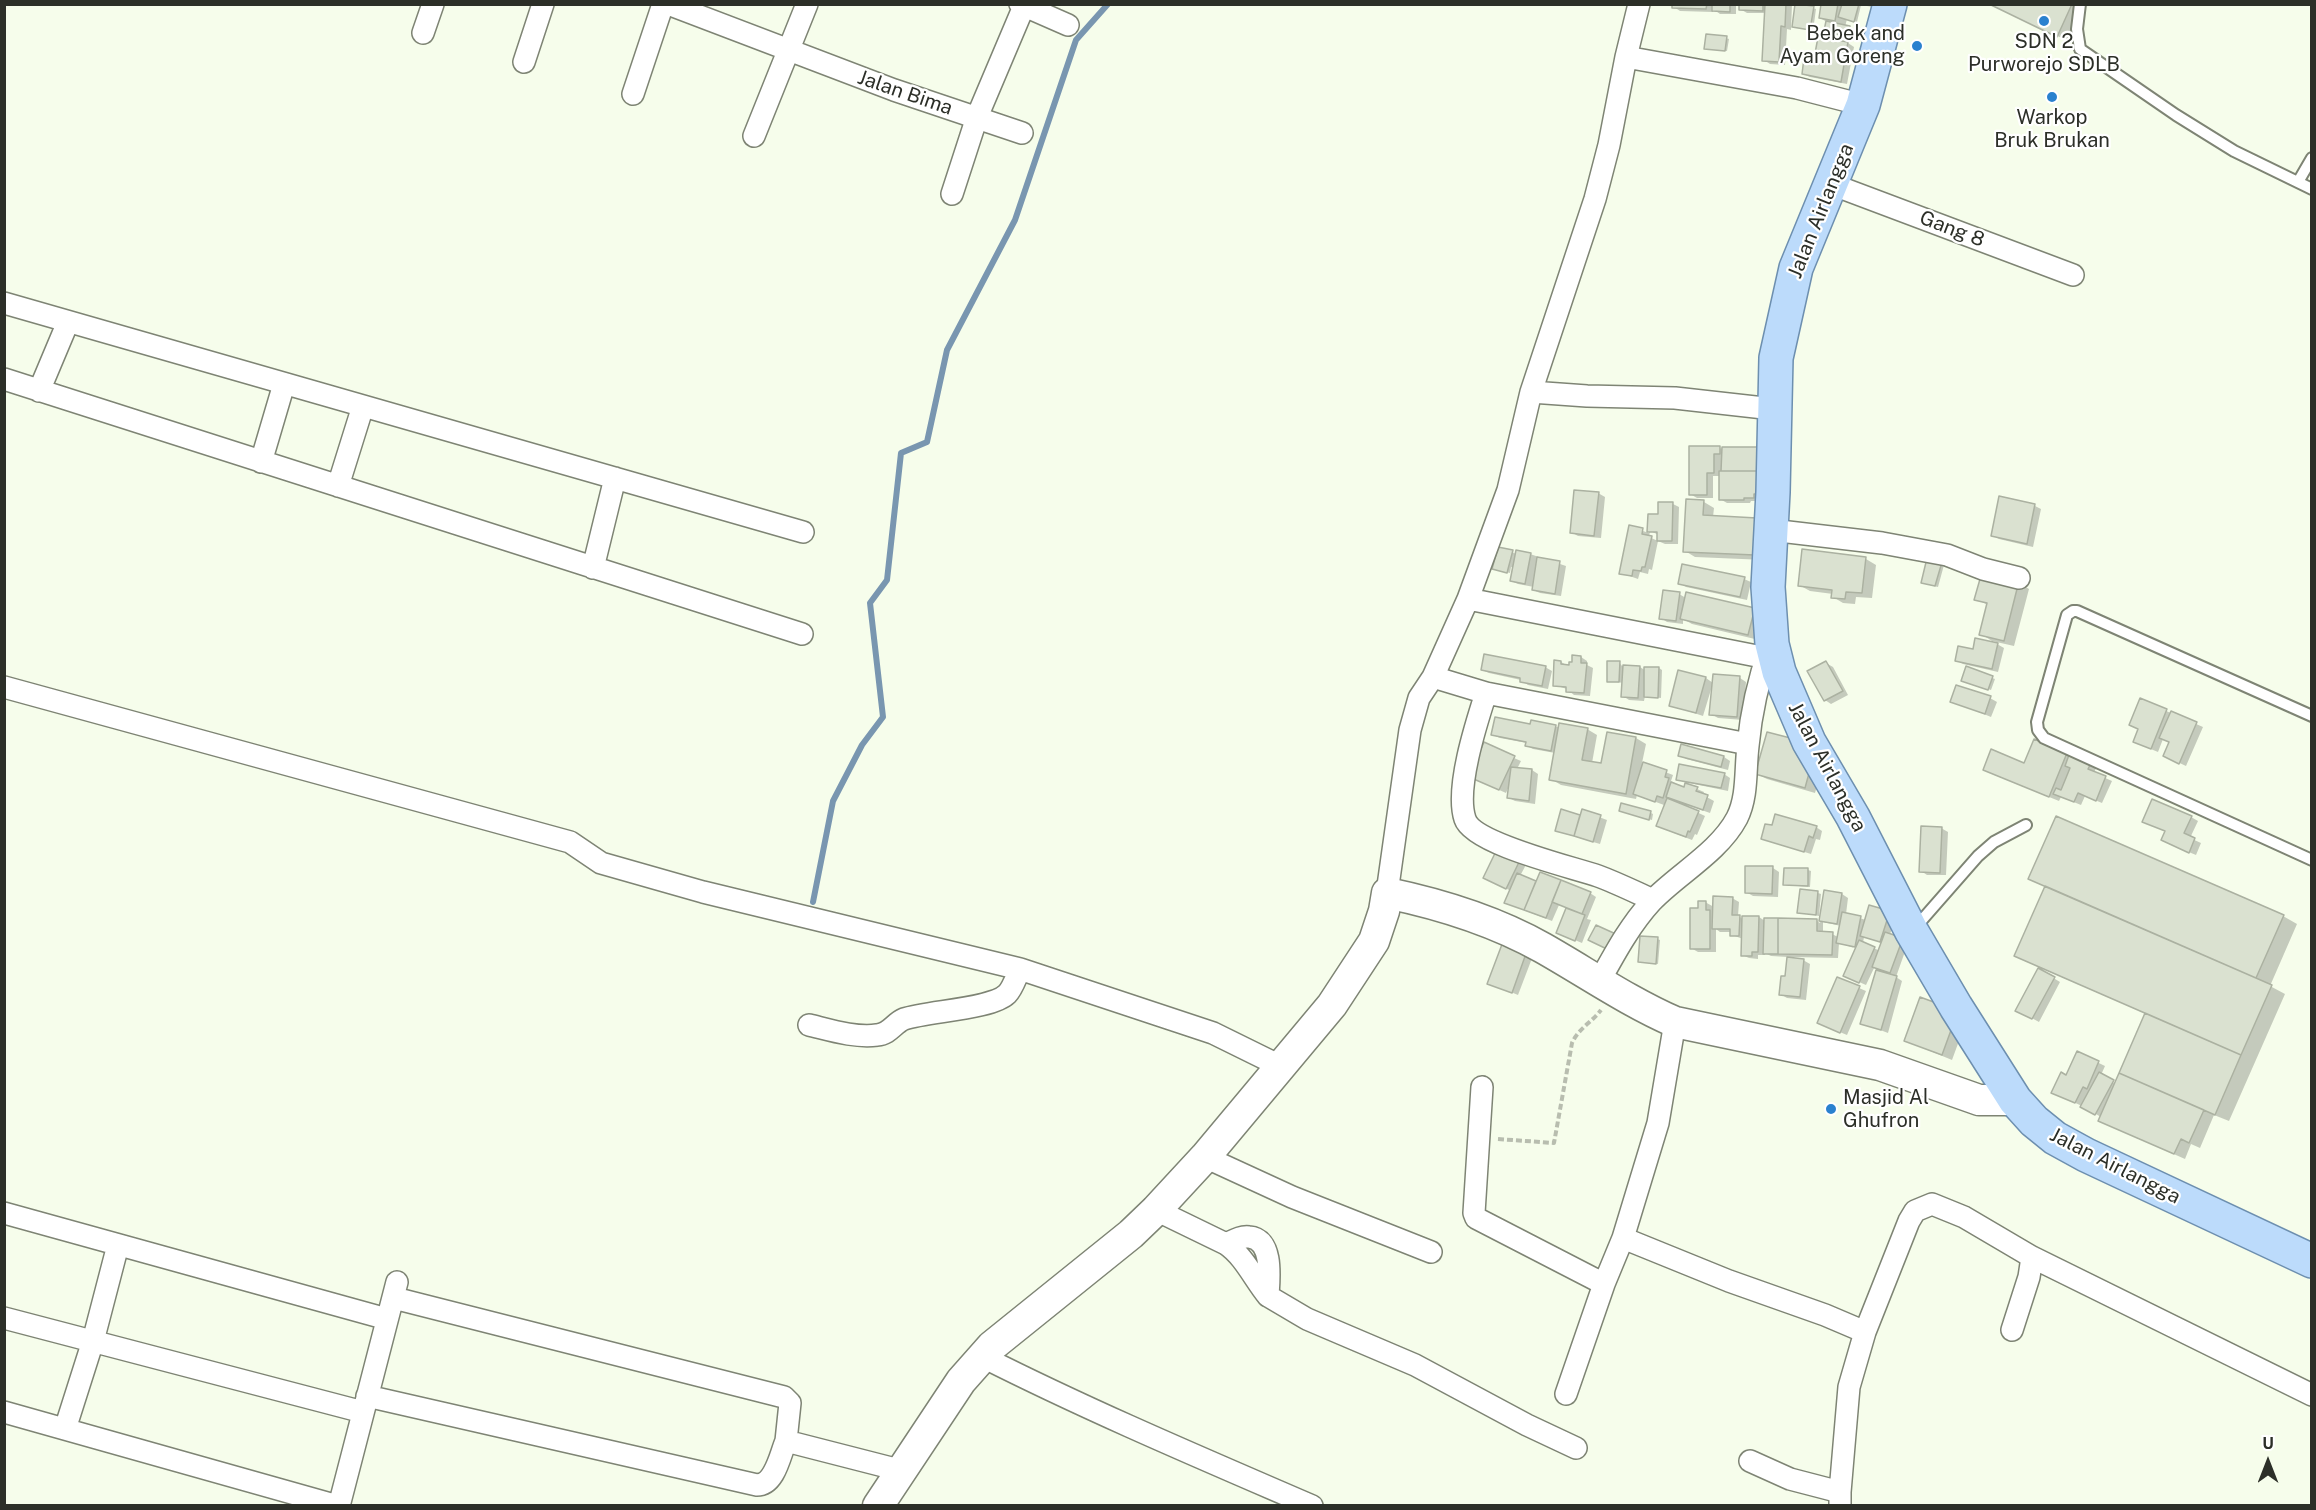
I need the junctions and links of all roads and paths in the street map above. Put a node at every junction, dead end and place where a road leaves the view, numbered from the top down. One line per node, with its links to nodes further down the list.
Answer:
1 (433, 4): 11 (street)
2 (543, 4): 14 (street)
3 (663, 4): 15 (street)
4 (668, 4): 12 (street, Jalan Bima)
5 (807, 4): 12 (street)
6 (1639, 4): 13 (street)
7 (1890, 4): 16 (main road, Jalan Airlangga)
8 (2080, 4): 21 (lane)
9 (1022, 5): 10 (street); 17 (street)
10 (1068, 25)
11 (423, 33)
12 (789, 51): 17 (street, Jalan Bima); 19 (street)
13 (1626, 57): 16 (street); 31 (street)
14 (524, 62)
15 (633, 94)
16 (1863, 105): 22 (main road, Jalan Airlangga)
17 (977, 117): 18 (street, Jalan Bima); 24 (street)
18 (1022, 133)
19 (754, 136)
20 (2312, 158): 21 (lane)
21 (2298, 182): 23 (lane)
22 (1831, 184): 25 (street, Gang 8); 33 (main road, Jalan Airlangga)
23 (2312, 189)
24 (952, 194)
25 (2073, 275)
26 (4, 303): 27 (street)
27 (68, 322): 29 (street); 30 (street)
28 (4, 378): 30 (street)
29 (284, 384): 32 (street); 34 (street)
30 (39, 391): 34 (street)
31 (1531, 392): 33 (street); 41 (street)
32 (363, 406): 35 (street); 36 (street)
33 (1773, 409): 37 (main road, Jalan Airlangga)
34 (261, 462): 36 (street)
35 (615, 478): 38 (street); 39 (street)
36 (338, 486): 39 (street)
37 (1771, 530): 40 (street); 43 (main road, Jalan Airlangga)
38 (803, 532)
39 (593, 568): 42 (street)
40 (2019, 578)
41 (1468, 599): 43 (street); 44 (street)
42 (802, 634)
43 (1769, 651): 48 (street); 53 (main road, Jalan Airlangga)
44 (1433, 677): 46 (street); 51 (street)
45 (4, 687): 54 (street)
46 (1486, 693): 48 (street); 52 (street)
47 (2312, 716): 50 (lane)
48 (1748, 744): 52 (street)
49 (2026, 825): 53 (lane)
50 (2312, 860)
51 (1387, 893): 55 (street); 58 (street)
52 (1653, 900): 55 (street)
53 (1912, 932): 60 (main road, Jalan Airlangga)
54 (1020, 969): 57 (street); 58 (street)
55 (1607, 985): 56 (street); 61 (path)
56 (1675, 1022): 60 (street); 65 (street)
57 (809, 1025)
58 (1280, 1066): 62 (street)
59 (1482, 1087): 61 (street)
60 (2015, 1100): 69 (main road, Jalan Airlangga)
61 (1479, 1138): 70 (street)
62 (1205, 1157): 63 (street); 67 (street)
63 (1156, 1210): 76 (street); 83 (street)
64 (4, 1213): 66 (street)
65 (1623, 1238): 70 (street); 74 (street)
66 (118, 1245): 72 (street); 75 (street)
67 (1431, 1252)
68 (2032, 1257): 73 (street); 74 (street); 78 (street)
69 (2312, 1261)
70 (1604, 1284): 77 (street)
71 (4, 1318): 75 (street)
72 (387, 1319): 79 (street); 82 (street)
73 (2012, 1330)
74 (1865, 1332): 86 (street)
75 (93, 1341): 79 (street); 81 (street)
76 (983, 1357): 85 (street); 89 (street)
77 (1566, 1394)
78 (2312, 1395)
79 (365, 1404): 82 (street); 88 (street)
80 (4, 1412): 81 (street)
81 (65, 1429): 88 (street)
82 (786, 1441): 85 (street)
83 (1576, 1448)
84 (1750, 1461): 86 (street)
85 (903, 1471): 87 (street)
86 (1840, 1499)
87 (886, 1503)
88 (338, 1506)
89 (1312, 1506)

